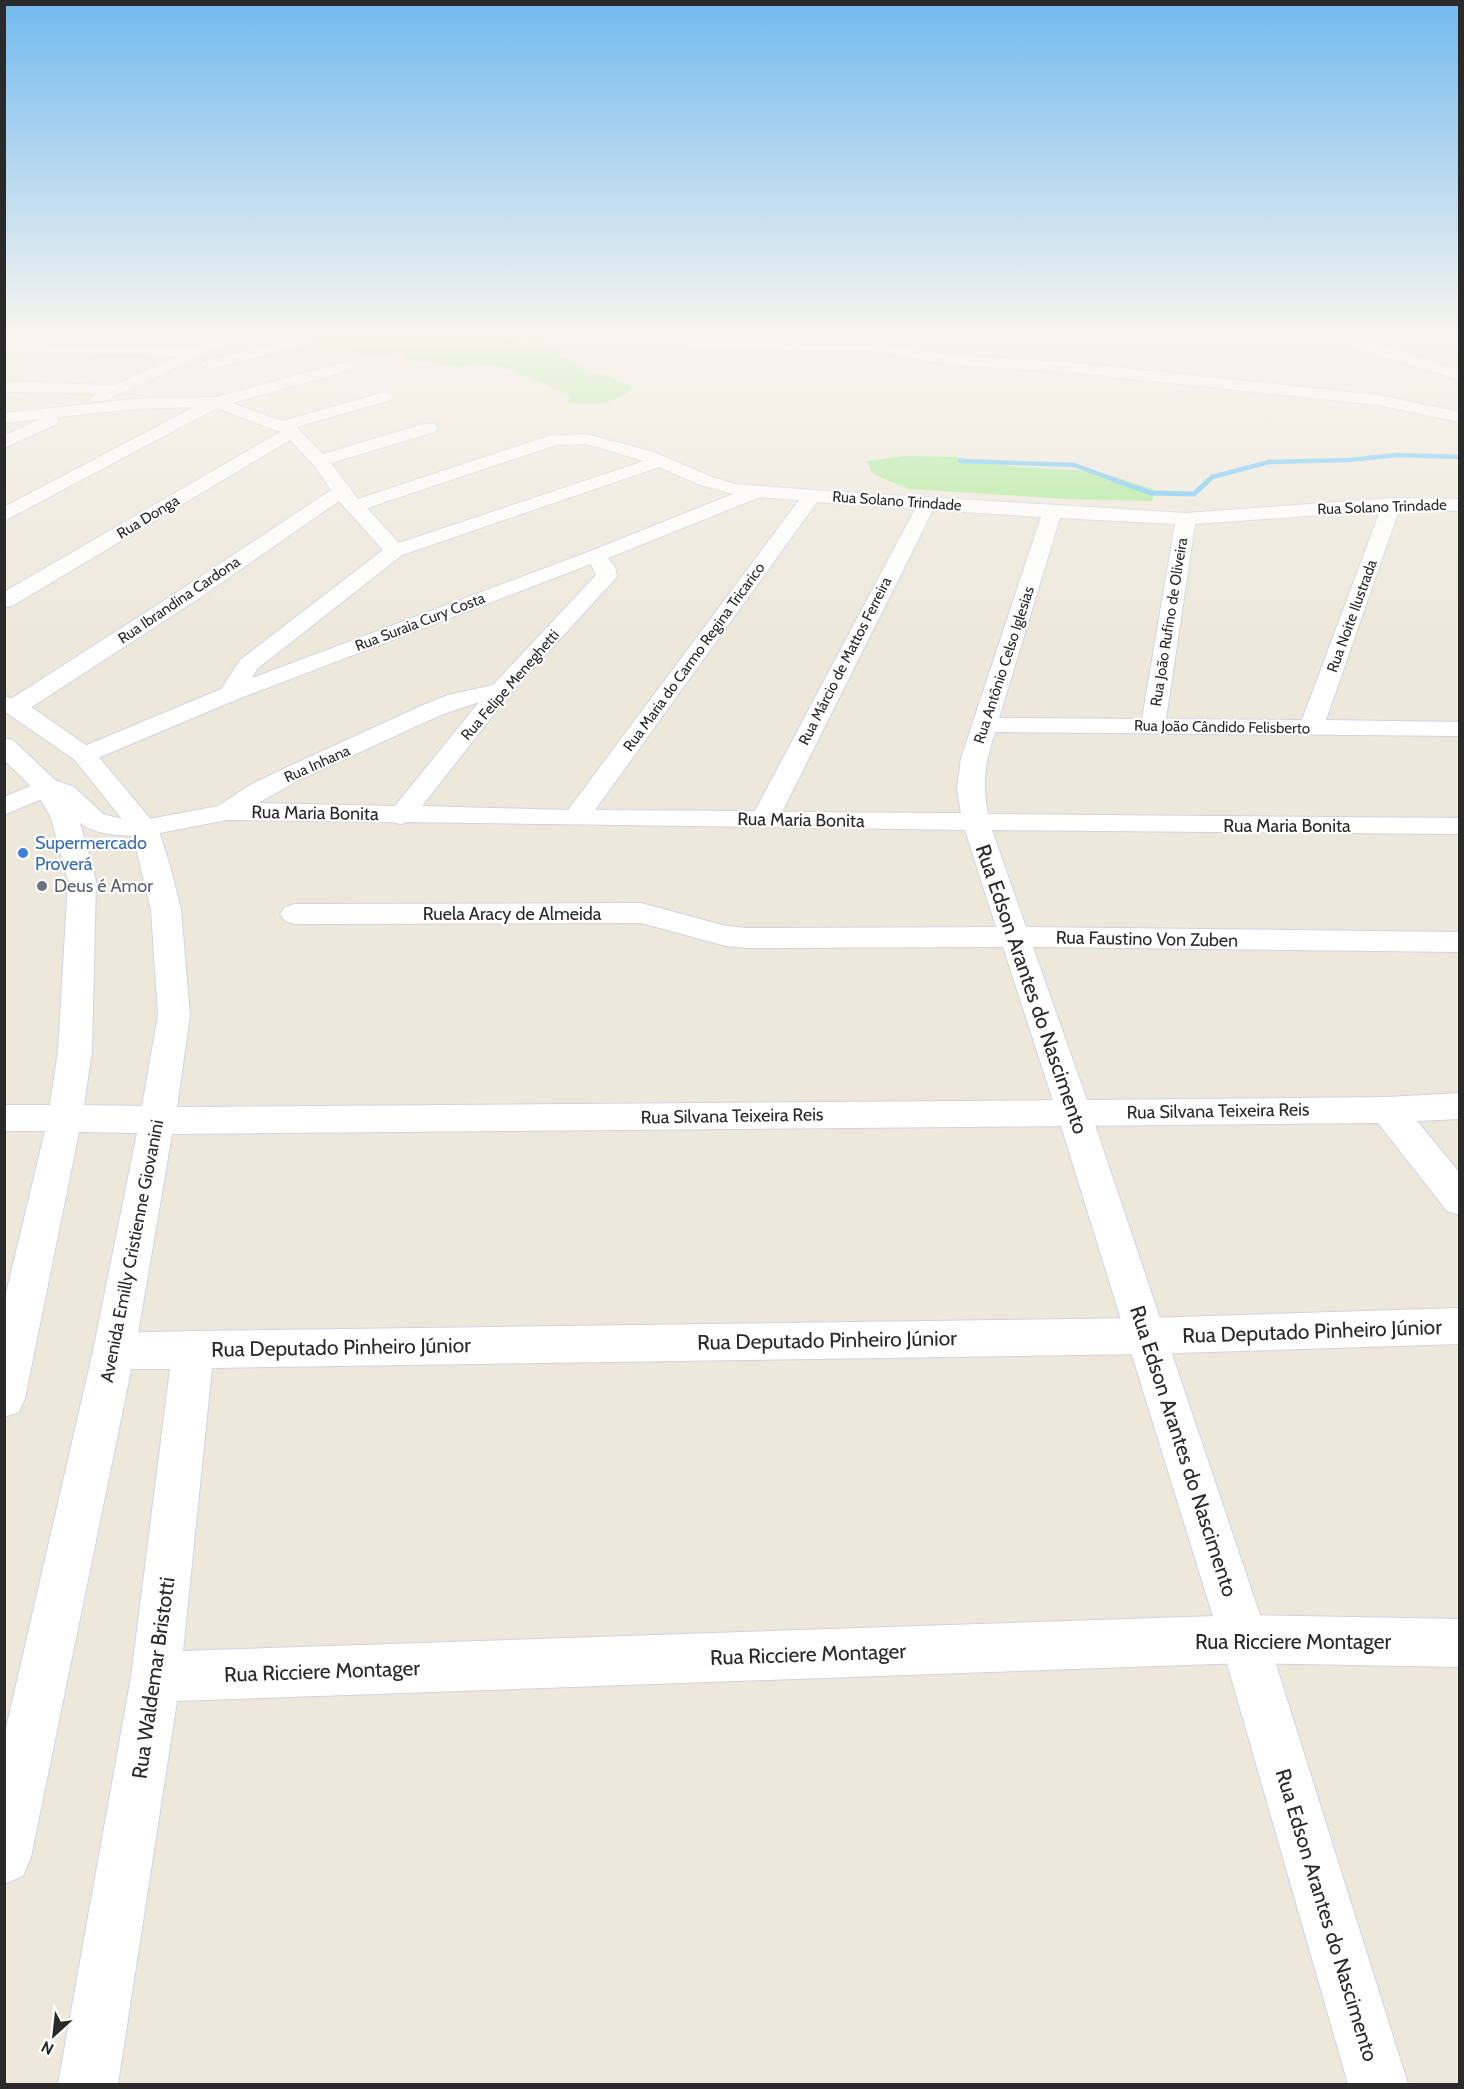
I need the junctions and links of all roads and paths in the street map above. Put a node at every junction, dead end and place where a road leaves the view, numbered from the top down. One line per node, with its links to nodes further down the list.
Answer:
1 (32, 429): 5 (street)
2 (162, 429): 15 (street)
3 (286, 429): 6 (street); 19 (street, Rua Donga)
4 (424, 429): 6 (street)
5 (4, 443)
6 (320, 461): 10 (street)
7 (661, 461): 8 (street, Rua Solano Trindade); 10 (street, Rua Solano Trindade); 17 (street)
8 (756, 492): 9 (street, Rua Solano Trindade); 18 (street, Rua Suraia Cury Costa)
9 (812, 496): 11 (street, Rua Solano Trindade); 36 (street, Rua Maria do Carmo Regina Tricarico)
10 (348, 498): 17 (street); 23 (street, Rua Ibrandina Cardona)
11 (927, 503): 14 (street, Rua Solano Trindade); 37 (street, Rua Márcio de Mattos Ferreira)
12 (1392, 504): 13 (street, Rua Solano Trindade); 16 (street, Rua Solano Trindade); 28 (street, Rua Noite Ilustrada)
13 (1460, 505)
14 (1053, 511): 16 (street, Rua Solano Trindade); 26 (street, Rua Antônio Celso Iglesias)
15 (4, 515)
16 (1186, 519): 27 (street, Rua João Rufino de Oliveira)
17 (395, 551): 22 (street)
18 (595, 556): 21 (street, Rua Felipe Meneghetti); 22 (street, Rua Suraia Cury Costa)
19 (15, 588): 20 (street, Rua Donga)
20 (4, 601)
21 (501, 690): 24 (street, Rua Felipe Meneghetti); 25 (street, Rua Inhana)
22 (230, 694): 31 (street, Rua Suraia Cury Costa)
23 (10, 705): 31 (street, Avenida Emilly Cristienne Giovanini)
24 (479, 718): 25 (street, Rua Inhana); 35 (street, Rua Felipe Meneghetti)
25 (410, 722): 34 (street, Rua Inhana)
26 (984, 725): 27 (street, Rua João Cândido Felisberto); 38 (street, Rua Antônio Celso Iglesias)
27 (1153, 725): 28 (street, Rua João Cândido Felisberto)
28 (1311, 729): 29 (street, Rua João Cândido Felisberto)
29 (1460, 729)
30 (4, 745): 32 (street)
31 (84, 754): 40 (street, Avenida Emilly Cristienne Giovanini)
32 (47, 787): 33 (street); 40 (street, Rua Maria Bonita); 48 (street)
33 (4, 807)
34 (227, 812): 35 (street, Rua Maria Bonita); 40 (street, Rua Maria Bonita)
35 (401, 816): 36 (street, Rua Maria Bonita)
36 (576, 818): 37 (street, Rua Maria Bonita)
37 (764, 820): 38 (street, Rua Maria Bonita)
38 (976, 822): 39 (street, Rua Maria Bonita); 43 (street, Rua Edson Arantes do Nascimento)
39 (1460, 826)
40 (144, 828): 50 (street, Avenida Emilly Cristienne Giovanini)
41 (295, 914): 42 (street, Ruela Aracy de Almeida)
42 (726, 936): 43 (street, Rua Faustino Von Zuben)
43 (1016, 937): 44 (street, Rua Faustino Von Zuben); 47 (street, Rua Edson Arantes do Nascimento)
44 (1460, 942)
45 (1460, 1106): 46 (street, Rua Silvana Teixeira Reis)
46 (1387, 1110): 47 (street, Rua Silvana Teixeira Reis); 51 (street)
47 (1074, 1113): 50 (street, Rua Silvana Teixeira Reis); 53 (street, Rua Edson Arantes do Nascimento)
48 (65, 1118): 49 (street, Rua Silvana Teixeira Reis); 50 (street, Rua Silvana Teixeira Reis); 56 (street)
49 (5, 1120)
50 (156, 1121): 55 (street, Avenida Emilly Cristienne Giovanini)
51 (1460, 1200)
52 (1460, 1326): 53 (street, Rua Deputado Pinheiro Júnior)
53 (1147, 1336): 54 (street, Rua Deputado Pinheiro Júnior); 57 (street, Rua Edson Arantes do Nascimento)
54 (194, 1349): 55 (street); 59 (street, Rua Waldemar Bristotti)
55 (114, 1351): 60 (street, Avenida Emilly Cristienne Giovanini)
56 (4, 1398)
57 (1244, 1639): 58 (street, Rua Ricciere Montager); 59 (street, Rua Ricciere Montager); 62 (street, Rua Edson Arantes do Nascimento)
58 (1460, 1643)
59 (156, 1677): 61 (street, Rua Waldemar Bristotti)
60 (4, 1857)
61 (88, 2085)
62 (1378, 2085)

